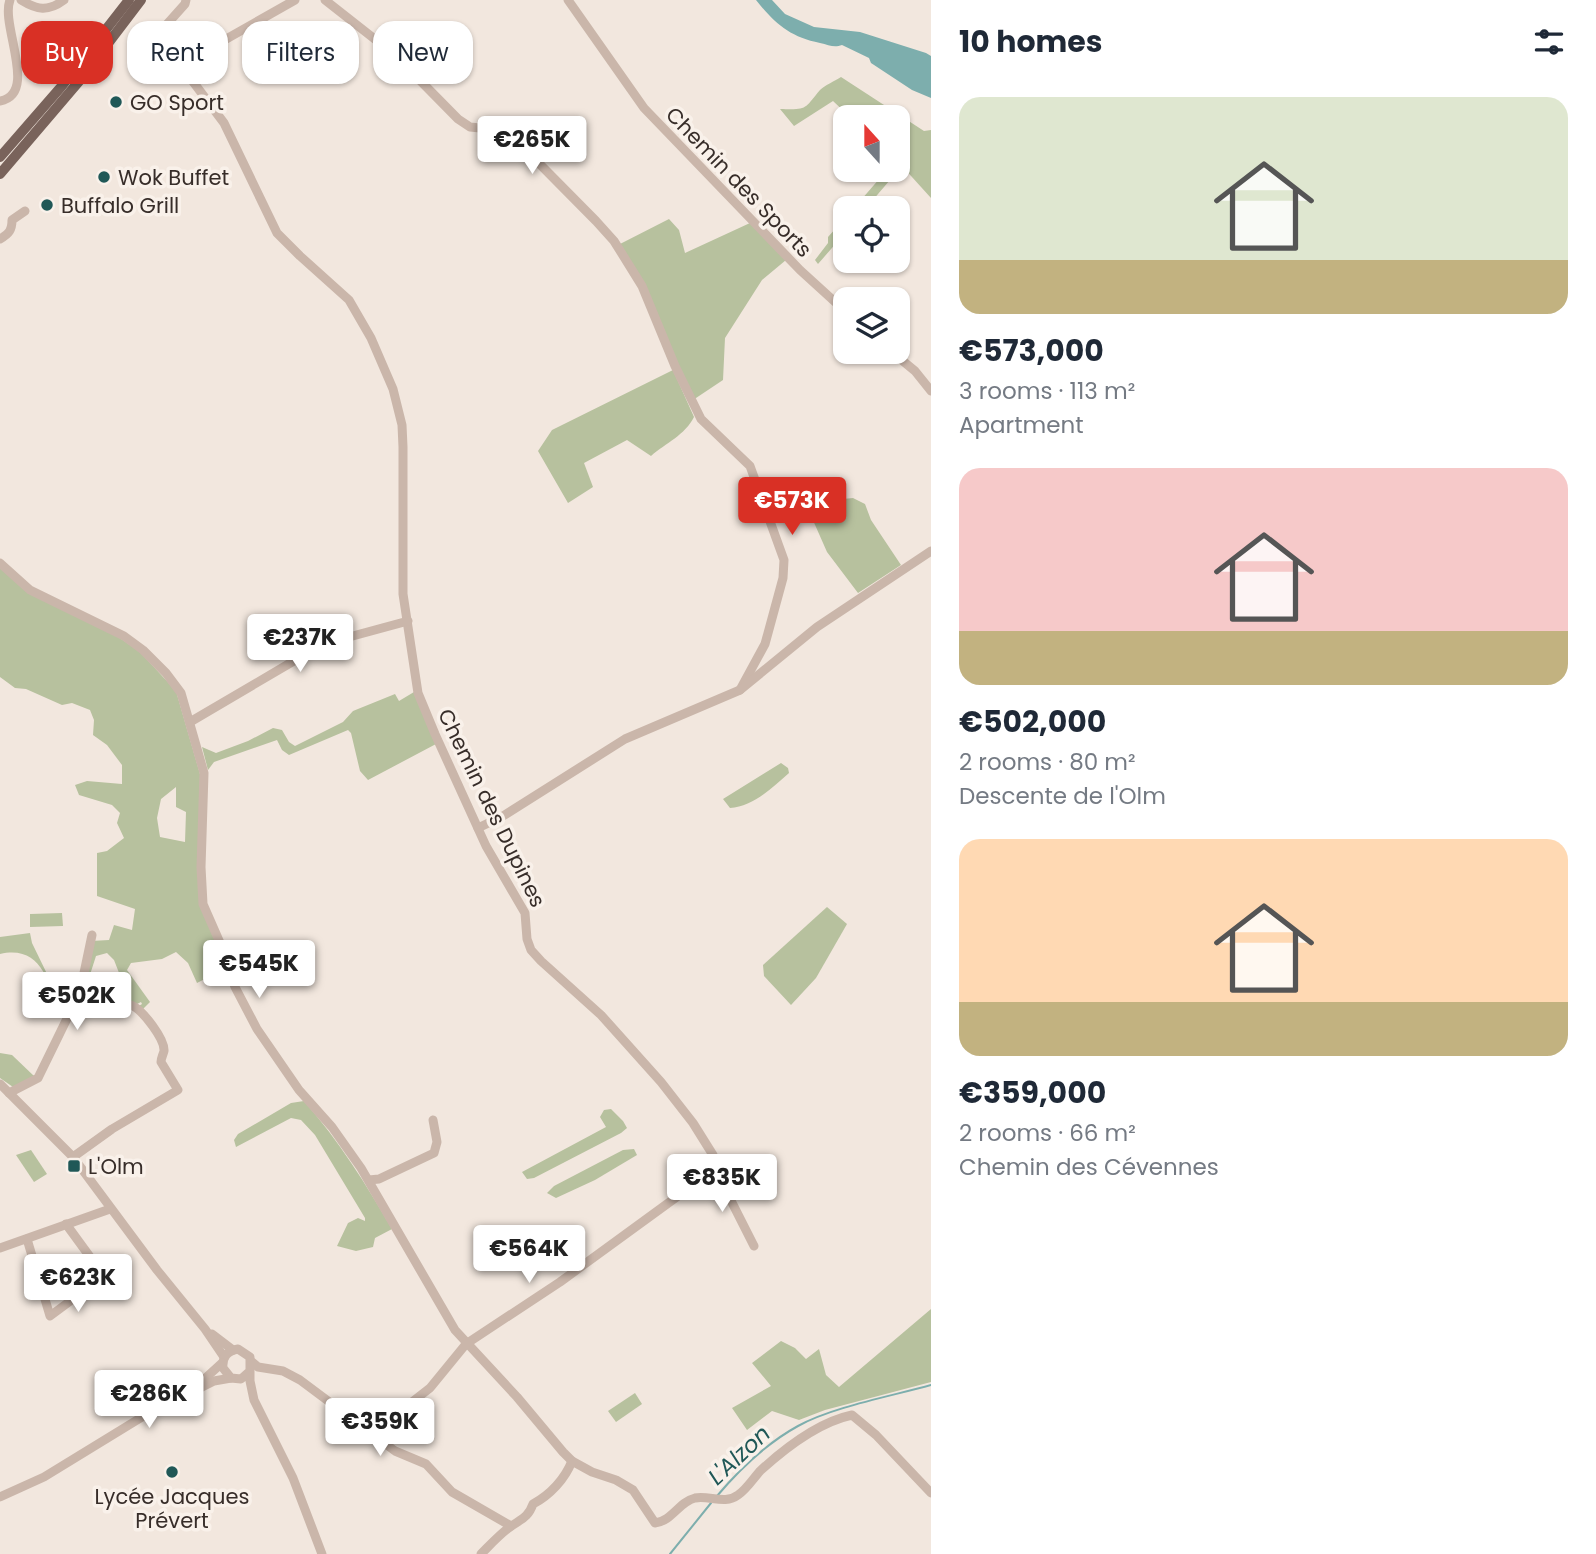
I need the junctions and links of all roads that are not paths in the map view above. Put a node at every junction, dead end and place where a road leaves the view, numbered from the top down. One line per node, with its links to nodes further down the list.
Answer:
1 (10, 0): 13 (street)
2 (21, 0): 3 (street)
3 (64, 0)
4 (129, 0): 14 (main road)
5 (141, 0): 15 (main road)
6 (186, 0): 10 (street, Chemin des Dupines)
7 (295, 0): 11 (street)
8 (325, 0): 24 (street)
9 (568, 0): 18 (street, Chemin des Sports)
10 (170, 21)
11 (228, 38)
12 (196, 84): 23 (street, Chemin des Dupines)
13 (0, 101)
14 (0, 158)
15 (0, 174)
16 (25, 211): 17 (street)
17 (0, 239)
18 (833, 300)
19 (907, 364): 20 (street)
20 (931, 391)
21 (931, 551): 24 (street)
22 (0, 563): 25 (street)
23 (408, 621): 25 (street); 26 (street, Chemin des Dupines)
24 (740, 690): 26 (street)
25 (190, 722): 34 (street)
26 (478, 828): 33 (street, Chemin des Dupines)
27 (92, 935): 28 (street)
28 (79, 994): 30 (street); 32 (street)
29 (0, 1084): 30 (street)
30 (9, 1093): 32 (street)
31 (433, 1120): 34 (street)
32 (73, 1157): 35 (street)
33 (715, 1169): 38 (street, Chemin des Dupines); 41 (street)
34 (369, 1180): 41 (street)
35 (110, 1209): 36 (street); 40 (street)
36 (66, 1224): 37 (street); 37 (street)
37 (27, 1239): 39 (street)
38 (754, 1245)
39 (0, 1248)
40 (205, 1329): 42 (street); 43 (street)
41 (466, 1344): 47 (street); 48 (street)
42 (233, 1350): 43 (street); 44 (street)
43 (223, 1360): 45 (street); 50 (street)
44 (253, 1367): 45 (street); 46 (street); 47 (street)
45 (234, 1378): 46 (street); 50 (street)
46 (254, 1400): 52 (street)
47 (370, 1434): 51 (street)
48 (572, 1461): 49 (street); 51 (street)
49 (931, 1493)
50 (0, 1495)
51 (510, 1526): 53 (street)
52 (322, 1554)
53 (481, 1554)

